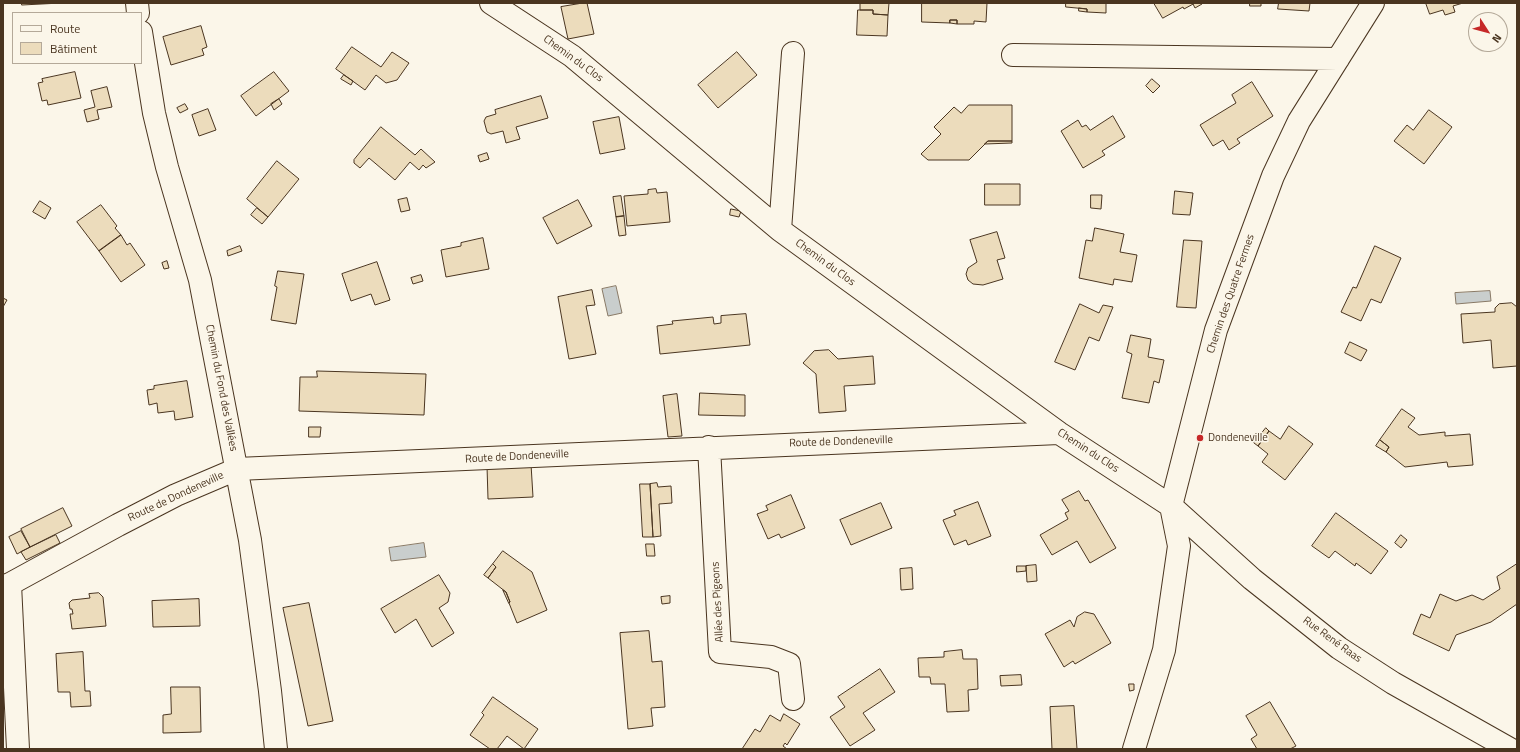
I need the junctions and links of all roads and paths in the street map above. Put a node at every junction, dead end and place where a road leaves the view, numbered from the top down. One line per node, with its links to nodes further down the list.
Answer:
1 (491, 3): 7 (street, Chemin du Clos)
2 (1373, 3): 6 (street, Chemin des Quatre Fermes)
3 (142, 38): 10 (street, Chemin du Fond des Vallées)
4 (793, 53): 7 (street)
5 (1013, 55): 6 (street)
6 (1338, 59): 11 (street, Chemin des Quatre Fermes)
7 (780, 230): 8 (street, Chemin du Clos)
8 (1059, 433): 9 (street, Route de Dondeneville); 11 (street, Chemin du Clos)
9 (709, 447): 10 (street, Route de Dondeneville); 13 (street, Allée des Pigeons)
10 (237, 469): 12 (street, Route de Dondeneville); 15 (street, Chemin du Fond des Vallées)
11 (1171, 506): 16 (street, Chemin des Quatre Fermes); 17 (street, Rue René Raas)
12 (6, 585): 14 (street)
13 (793, 699)
14 (18, 749)
15 (276, 749)
16 (1134, 749)
17 (1510, 749)

